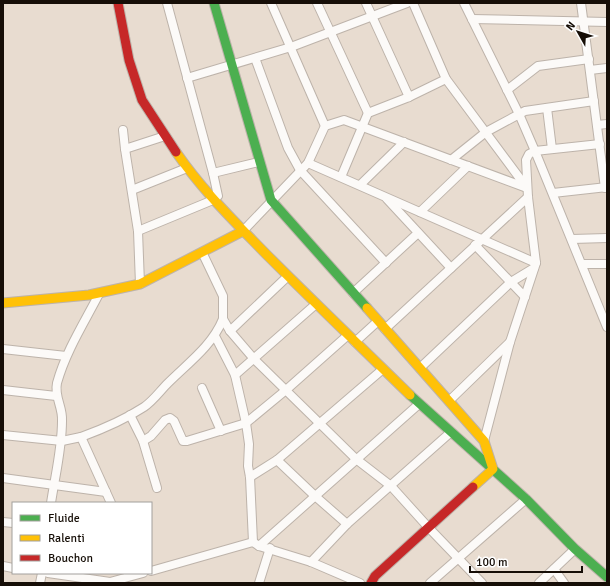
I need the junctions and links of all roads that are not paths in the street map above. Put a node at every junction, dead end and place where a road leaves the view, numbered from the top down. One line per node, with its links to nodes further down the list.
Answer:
1 (118, 3): 36 (street)
2 (167, 3): 22 (street)
3 (214, 3): 19 (street)
4 (271, 3): 16 (street)
5 (317, 3): 15 (street)
6 (366, 3): 11 (street)
7 (407, 3): 11 (street)
8 (412, 3): 23 (street)
9 (464, 3): 12 (street)
10 (582, 3): 13 (street)
11 (372, 17): 15 (street); 25 (street)
12 (472, 19): 13 (street); 24 (street)
13 (584, 22): 14 (street); 18 (street)
14 (607, 22)
15 (331, 32): 16 (street); 28 (street)
16 (291, 47): 17 (street); 32 (street)
17 (255, 58): 19 (street); 48 (street)
18 (588, 59): 21 (street); 24 (street)
19 (231, 65): 22 (street); 44 (street)
20 (607, 68): 21 (street)
21 (590, 70): 26 (street)
22 (187, 78): 49 (street)
23 (446, 79): 25 (street); 35 (street)
24 (507, 90): 29 (street)
25 (409, 97): 28 (street)
26 (594, 101): 27 (street); 31 (street)
27 (547, 108): 29 (street); 40 (street)
28 (368, 113): 33 (street)
29 (519, 114): 35 (street); 41 (street)
30 (607, 124): 31 (street)
31 (597, 125): 38 (street)
32 (325, 126): 33 (street); 45 (street)
33 (362, 127): 37 (street); 50 (street)
34 (123, 130): 39 (street)
35 (486, 132): 43 (street); 54 (street)
36 (164, 136): 39 (street); 47 (street)
37 (404, 142): 43 (street); 51 (street)
38 (600, 144): 40 (street); 42 (street)
39 (125, 149): 53 (street)
40 (552, 149): 41 (street)
41 (536, 151): 54 (street); 55 (street)
42 (604, 158): 52 (street)
43 (451, 160): 46 (street)
44 (259, 162): 49 (street); 58 (street)
45 (308, 163): 48 (street); 50 (street)
46 (468, 166): 54 (street); 59 (street)
47 (187, 168): 53 (street); 57 (street)
48 (300, 170): 58 (street); 68 (street)
49 (213, 173): 57 (street)
50 (341, 177): 51 (street)
51 (360, 186): 56 (street)
52 (606, 188): 55 (street)
53 (132, 190): 60 (street)
54 (528, 192): 64 (street); 71 (street)
55 (553, 193): 65 (street)
56 (384, 196): 59 (street); 62 (street)
57 (213, 200): 60 (street); 61 (street)
58 (271, 200): 61 (street); 77 (street)
59 (420, 212): 64 (street)
60 (138, 230): 75 (street)
61 (243, 231): 67 (street); 73 (street)
62 (418, 233): 68 (street); 72 (street)
63 (607, 238): 65 (street)
64 (482, 239): 66 (street); 71 (street)
65 (572, 239): 69 (street)
66 (475, 245): 72 (street); 74 (street)
67 (202, 252): 75 (street); 81 (street)
68 (386, 263): 77 (street)
69 (582, 264): 70 (street); 83 (street)
70 (607, 264)
71 (535, 265): 74 (street); 78 (street)
72 (451, 268): 84 (street)
73 (288, 276): 80 (street); 85 (street)
74 (511, 282): 78 (street); 93 (street)
75 (140, 284): 76 (street)
76 (99, 294): 79 (street); 91 (street)
77 (353, 294): 82 (street)
78 (525, 297): 89 (street)
79 (3, 303)
80 (316, 304): 86 (street); 92 (street)
81 (223, 319): 85 (street); 87 (street)
82 (378, 321): 84 (street); 88 (street)
83 (607, 327)
84 (385, 329): 93 (street)
85 (230, 331): 92 (street)
86 (348, 335): 88 (street); 98 (street)
87 (215, 336): 95 (street); 102 (street)
88 (355, 342): 94 (street)
89 (510, 342): 100 (street); 109 (street)
90 (3, 349): 91 (street)
91 (66, 356): 99 (street)
92 (254, 359): 95 (street); 98 (street)
93 (420, 368): 100 (street)
94 (383, 369): 101 (street); 104 (street)
95 (235, 375): 103 (street)
96 (202, 388): 105 (street)
97 (3, 390): 99 (street)
98 (286, 390): 103 (street); 104 (street)
99 (56, 396): 110 (street)
100 (449, 401): 109 (street)
101 (419, 404): 106 (street); 112 (street)
102 (130, 415): 108 (street); 111 (street)
103 (246, 423): 105 (street); 115 (street)
104 (320, 423): 112 (street); 113 (street)
105 (221, 431): 111 (street)
106 (451, 432): 114 (street); 118 (street)
107 (3, 435): 110 (street)
108 (81, 437): 110 (street); 120 (street)
109 (484, 440): 114 (street)
110 (62, 441): 117 (street)
111 (142, 441): 119 (street)
112 (356, 459): 118 (street); 121 (street)
113 (277, 460): 115 (street); 121 (street)
114 (493, 469): 122 (street); 126 (street)
115 (250, 477): 127 (street)
116 (3, 478): 117 (street)
117 (53, 486): 120 (street); 123 (street)
118 (391, 486): 125 (street); 126 (street)
119 (157, 488)
120 (106, 492): 124 (street)
121 (315, 496): 125 (street); 127 (street)
122 (526, 499): 129 (street); 130 (street)
123 (51, 502)
124 (111, 502)
125 (347, 524): 131 (street)
126 (428, 527): 130 (street); 140 (street)
127 (256, 544): 128 (street); 133 (street)
128 (270, 548): 131 (street); 138 (street)
129 (575, 549): 132 (street); 136 (street)
130 (458, 558): 141 (street); 142 (street)
131 (311, 562): 139 (street)
132 (554, 569): 143 (street); 144 (street)
133 (152, 571)
134 (54, 574): 137 (street)
135 (140, 574): 137 (street)
136 (607, 577)
137 (110, 583)
138 (259, 583)
139 (360, 583)
140 (371, 583)
141 (430, 583)
142 (482, 583)
143 (539, 583)
144 (564, 583)

